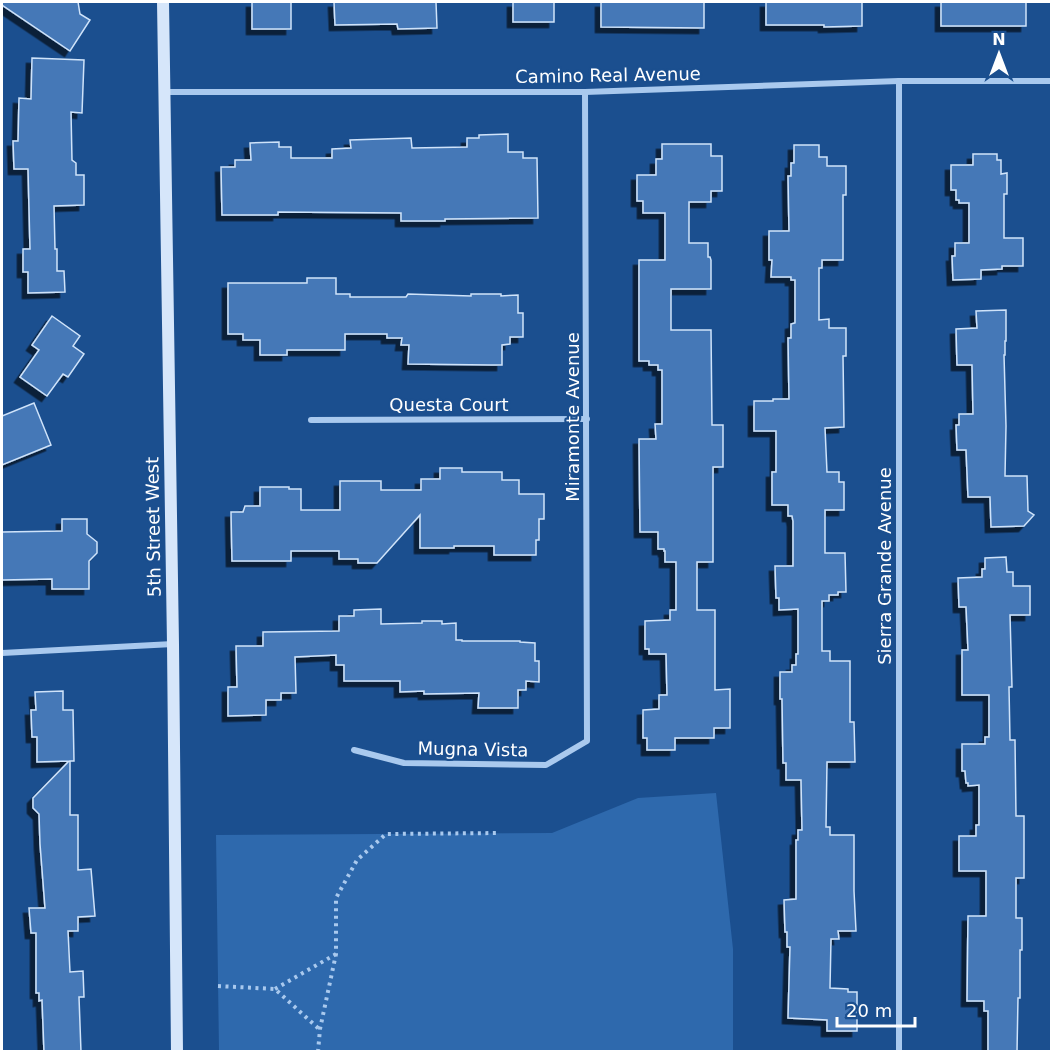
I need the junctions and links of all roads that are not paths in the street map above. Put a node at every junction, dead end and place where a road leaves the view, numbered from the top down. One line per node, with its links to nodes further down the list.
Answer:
1 (163, 2): 4 (street, 5th Street West)
2 (898, 81): 3 (street, Camino Real Avenue); 5 (street, Camino Real Avenue); 13 (street, Sierra Grande Avenue)
3 (1052, 81)
4 (164, 92): 5 (street, Camino Real Avenue); 8 (street, 5th Street West)
5 (585, 92): 6 (street, Miramonte Avenue)
6 (587, 419): 7 (street, Questa Court); 10 (street, Miramonte Avenue)
7 (310, 420)
8 (173, 644): 9 (street); 12 (street, 5th Street West)
9 (2, 653)
10 (587, 741): 11 (street, Mugna Vista)
11 (354, 750)
12 (177, 1052)
13 (899, 1052)

